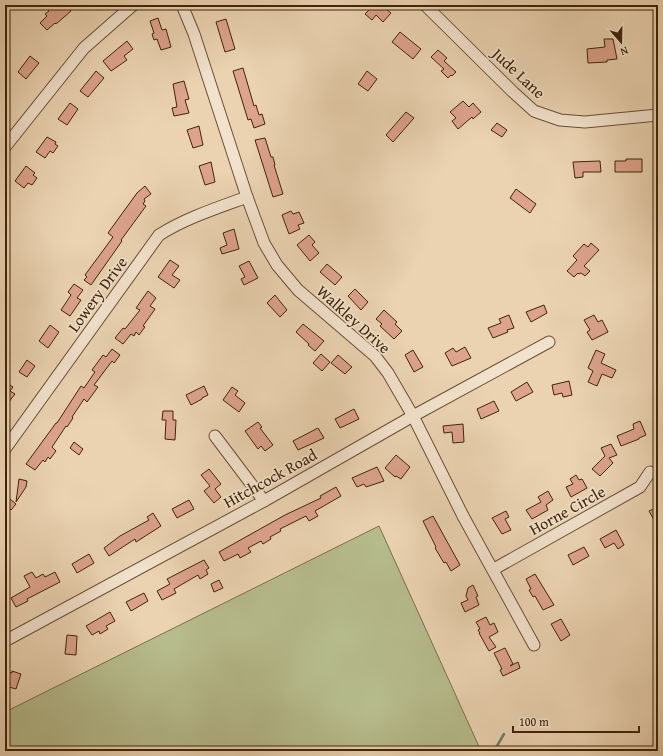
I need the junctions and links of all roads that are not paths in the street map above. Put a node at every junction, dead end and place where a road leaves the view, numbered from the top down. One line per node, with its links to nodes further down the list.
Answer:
1 (133, 5): 5 (street)
2 (182, 5): 6 (street, Walkley Drive)
3 (425, 5): 4 (street, Jude Lane)
4 (658, 115)
5 (7, 141)
6 (247, 197): 8 (street, Walkley Drive); 10 (street, Lowery Drive)
7 (549, 342): 8 (street, Hitchcock Road)
8 (413, 416): 12 (street, Hitchcock Road); 13 (street, Walkley Drive)
9 (215, 436): 12 (street)
10 (5, 449)
11 (650, 472): 13 (street, Horne Circle)
12 (264, 501): 14 (street, Hitchcock Road)
13 (494, 570): 15 (street, Walkley Drive)
14 (5, 641)
15 (534, 645)

